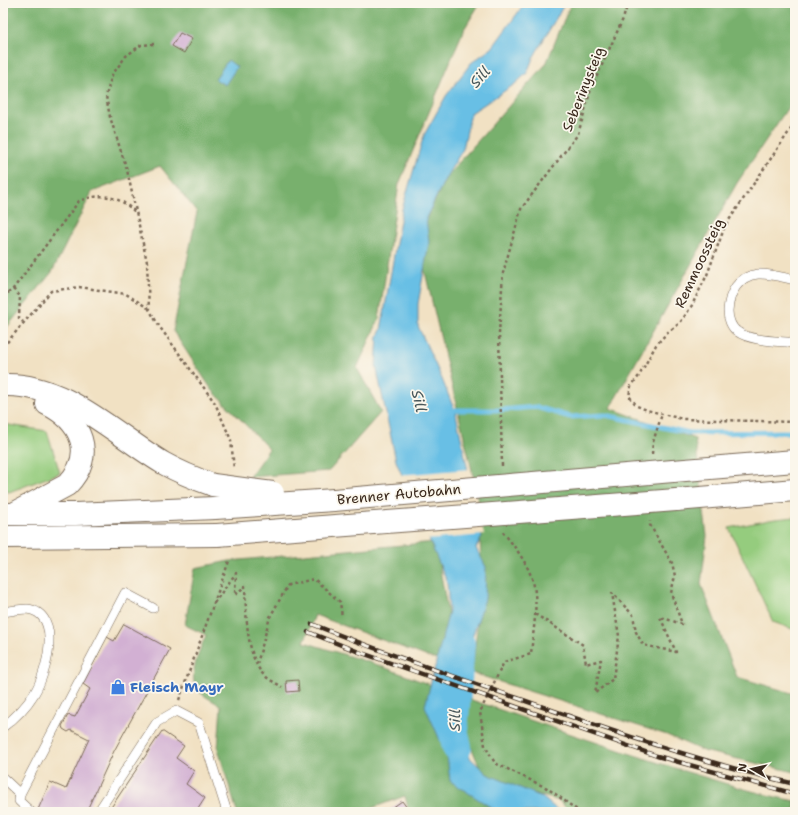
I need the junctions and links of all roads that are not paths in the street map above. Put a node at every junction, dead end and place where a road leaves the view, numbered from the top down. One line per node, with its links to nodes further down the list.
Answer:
1 (795, 280): 2 (lane)
2 (795, 343)
3 (3, 384): 7 (highway, bridge)
4 (3, 397): 8 (highway)
5 (795, 461): 7 (highway, Brenner Autobahn, bridge)
6 (795, 490): 9 (highway, Brenner Autobahn, bridge)
7 (334, 500): 8 (highway, Brenner Autobahn, bridge)
8 (8, 514)
9 (6, 539)
10 (153, 608): 14 (lane)
11 (3, 612): 12 (lane)
12 (3, 727)
13 (3, 778): 14 (lane)
14 (20, 794): 15 (lane)
15 (31, 812)
16 (98, 812): 17 (lane)
17 (227, 812)

